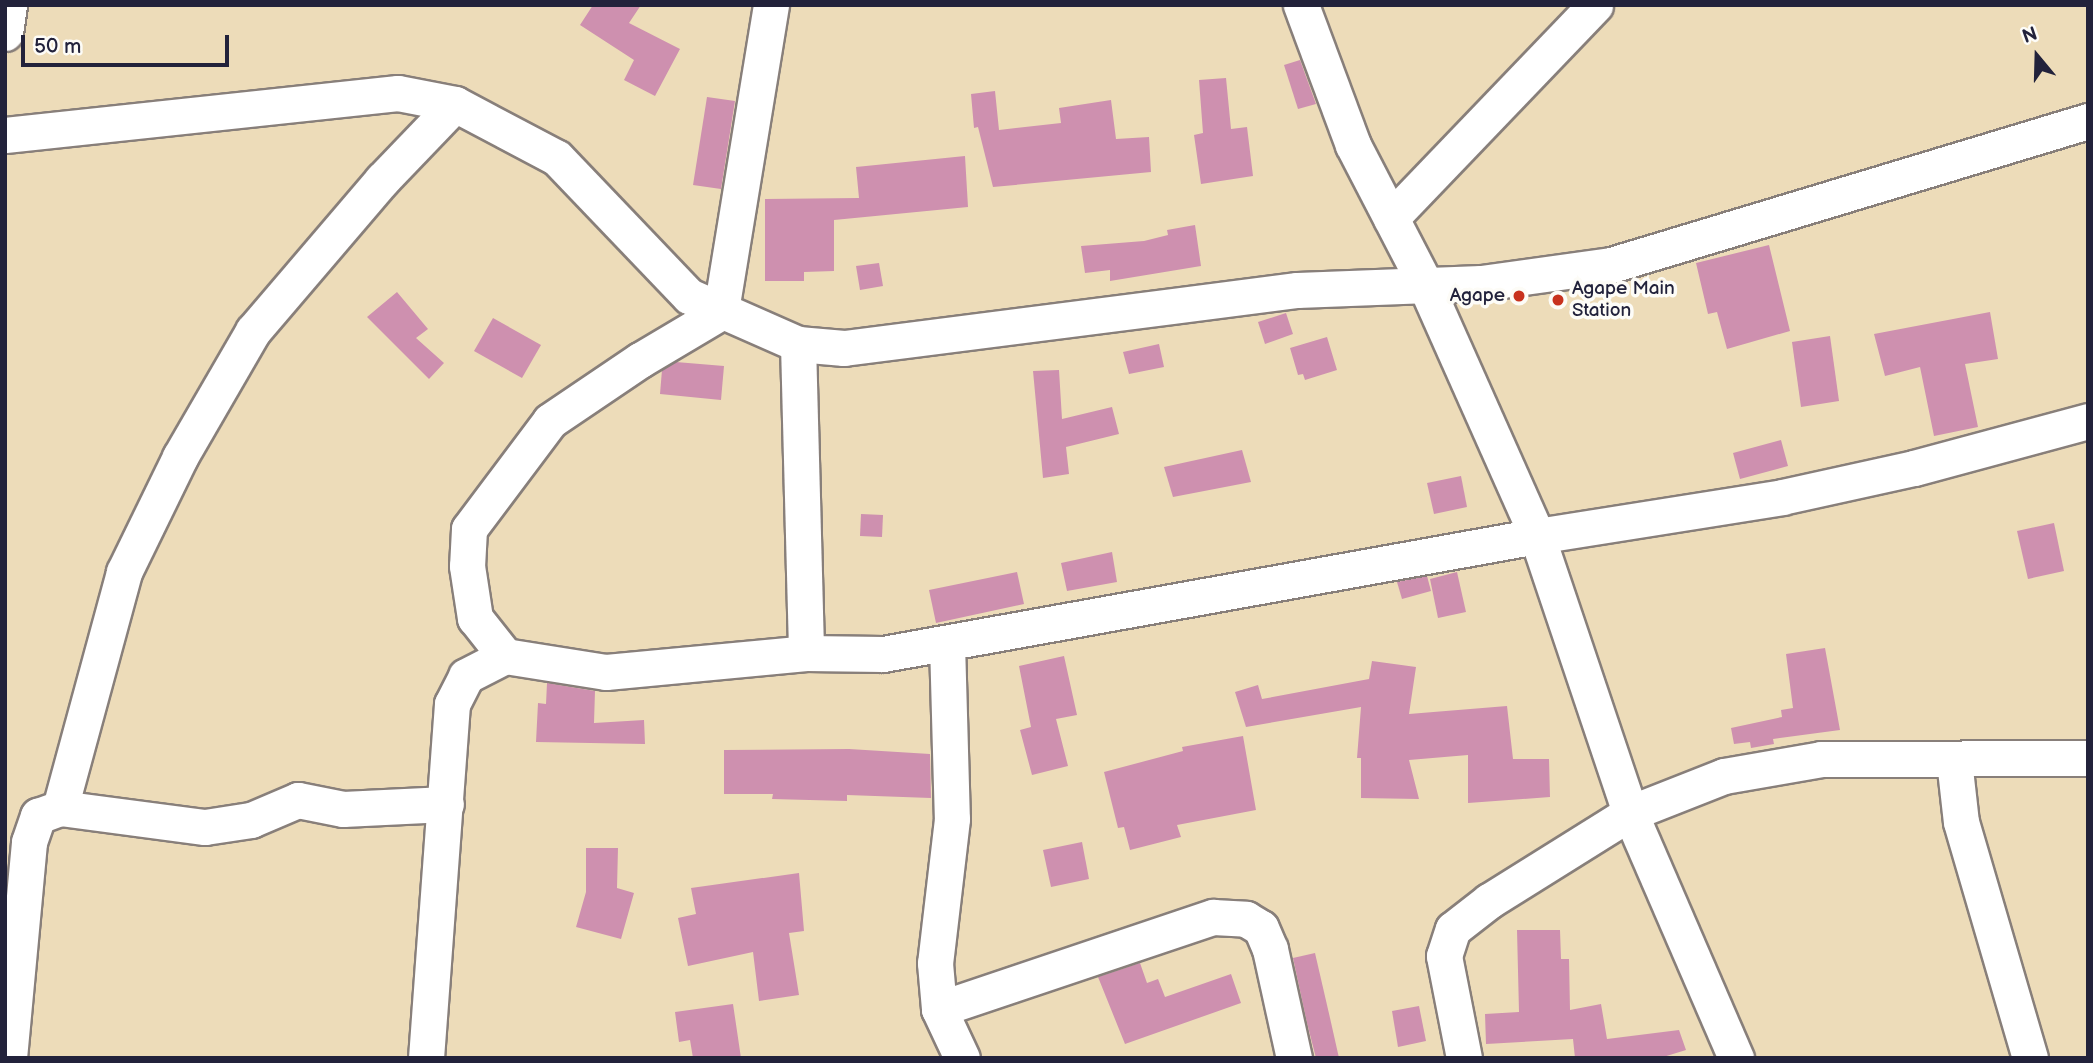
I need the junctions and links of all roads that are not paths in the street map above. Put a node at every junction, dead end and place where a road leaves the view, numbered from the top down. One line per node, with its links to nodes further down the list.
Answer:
1 (9, 5): 5 (street)
2 (771, 5): 11 (street)
3 (1301, 5): 9 (street)
4 (1595, 5): 9 (street)
5 (5, 33)
6 (455, 104): 8 (street); 11 (street); 21 (street)
7 (2088, 121): 10 (street)
8 (5, 135)
9 (1391, 218): 10 (street)
10 (1425, 284): 12 (street); 14 (street)
11 (721, 312): 12 (street); 17 (street)
12 (798, 344): 16 (street)
13 (2088, 421): 14 (street)
14 (1537, 536): 15 (street); 22 (street)
15 (947, 643): 16 (street); 23 (street)
16 (806, 653): 17 (street)
17 (505, 656): 20 (street)
18 (2088, 758): 19 (street)
19 (1954, 760): 22 (street); 30 (street)
20 (446, 804): 21 (street); 25 (street)
21 (60, 808): 24 (street)
22 (1630, 813): 28 (street); 29 (street)
23 (939, 1009): 26 (street); 27 (street)
24 (9, 1058)
25 (426, 1058)
26 (962, 1058)
27 (1294, 1058)
28 (1464, 1058)
29 (1736, 1058)
30 (2030, 1058)

